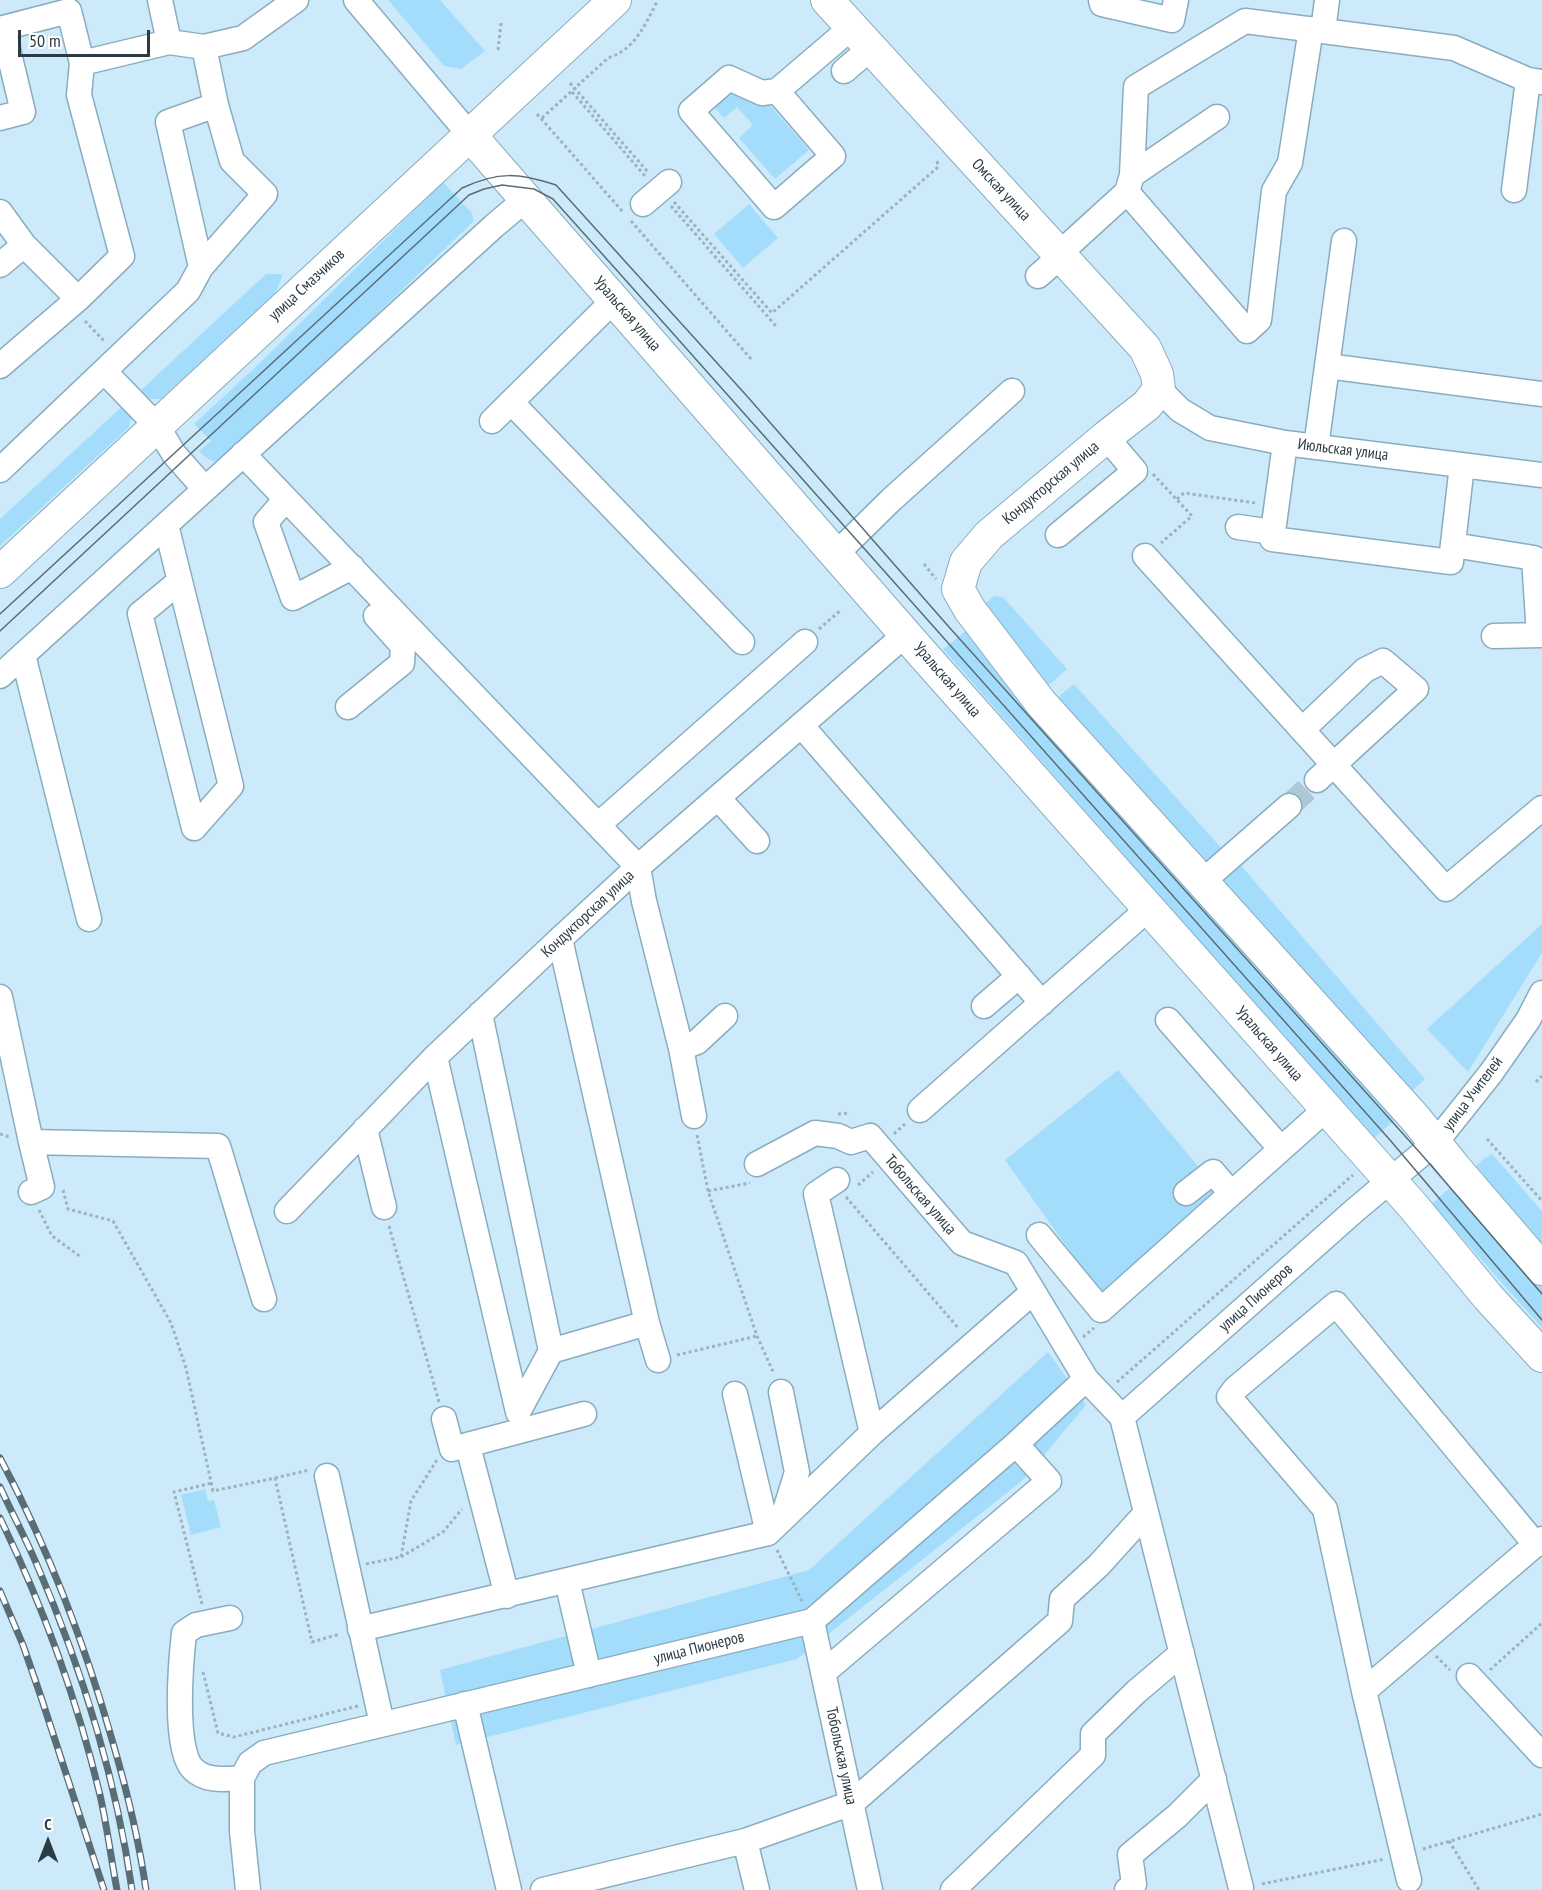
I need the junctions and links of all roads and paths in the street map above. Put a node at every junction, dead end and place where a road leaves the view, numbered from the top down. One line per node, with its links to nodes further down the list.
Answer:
1 (160, 0): 14 (street)
2 (296, 0): 15 (street)
3 (356, 0): 28 (street, Уральская улица)
4 (615, 0): 28 (main road, улица Смазчиков)
5 (658, 0): 21 (path)
6 (827, 0): 13 (main road, Омская улица)
7 (1101, 0): 8 (street)
8 (1176, 0)
9 (1327, 0): 12 (street)
10 (68, 5): 17 (street); 26 (street)
11 (501, 23): 16 (path)
12 (1317, 30): 19 (street); 30 (street); 30 (street)
13 (862, 39): 18 (street); 22 (street); 37 (main road, Омская улица)
14 (169, 42): 15 (street); 17 (street)
15 (204, 47): 23 (street)
16 (498, 50)
17 (82, 63): 41 (street)
18 (841, 68)
19 (1535, 81): 31 (street)
20 (570, 83): 21 (path)
21 (573, 90): 27 (path); 33 (path)
22 (777, 91): 22 (street)
23 (216, 105): 39 (street); 39 (street)
24 (537, 114): 27 (path)
25 (1217, 117): 30 (street)
26 (0, 118)
27 (542, 119): 33 (path)
28 (469, 134): 32 (main road, Уральская улица); 53 (main road, улица Смазчиков)
29 (938, 167): 33 (path)
30 (1130, 184): 37 (street)
31 (1514, 190)
32 (526, 199): 42 (main road, Уральская улица); 57 (street)
33 (648, 200): 43 (path); 44 (path)
34 (0, 212): 36 (street)
35 (1344, 241): 46 (street)
36 (24, 245): 38 (street); 41 (street)
37 (1061, 256): 40 (street); 48 (main road, Омская улица)
38 (0, 265)
39 (201, 267): 47 (street)
40 (1038, 276)
41 (78, 299): 45 (street)
42 (614, 300): 51 (street); 70 (main road, Уральская улица)
43 (776, 326)
44 (751, 359)
45 (0, 366)
46 (1327, 366): 50 (street); 56 (street)
47 (105, 372): 53 (street); 59 (street)
48 (1159, 388): 54 (main road, Кондукторская улица); 55 (street, Июльская улица)
49 (1012, 391): 70 (street)
50 (1542, 394)
51 (511, 402): 52 (street); 82 (street)
52 (492, 421)
53 (157, 426): 62 (street); 74 (main road, улица Смазчиков)
54 (1106, 436): 69 (street); 77 (main road, Кондукторская улица)
55 (1285, 443): 56 (street, Июльская улица); 65 (street)
56 (1316, 447): 58 (street, Июльская улица)
57 (243, 453): 62 (street); 63 (street)
58 (1462, 465): 60 (street, Июльская улица); 72 (street)
59 (0, 470)
60 (1541, 470)
61 (1152, 473): 64 (path)
62 (205, 489): 66 (street)
63 (286, 499): 75 (street); 75 (street)
64 (1177, 499): 65 (path); 71 (path)
65 (1276, 505): 68 (street)
66 (166, 525): 76 (street); 84 (street)
67 (1238, 527): 68 (street)
68 (1273, 532): 72 (street)
69 (1058, 535)
70 (836, 554): 79 (main road, Уральская улица)
71 (1145, 556): 88 (street)
72 (1452, 560): 80 (street)
73 (924, 564): 77 (path)
74 (0, 572)
75 (358, 573): 86 (street); 93 (street)
76 (180, 581): 76 (street)
77 (950, 587): 96 (main road)
78 (841, 610): 83 (path)
79 (906, 634): 87 (street, Кондукторская улица); 97 (main road, Уральская улица)
80 (1540, 635): 81 (street)
81 (1494, 636)
82 (742, 642)
83 (805, 642): 93 (street)
84 (23, 655): 85 (street); 98 (street)
85 (0, 676)
86 (348, 707)
87 (801, 725): 90 (street, Кондукторская улица); 100 (street)
88 (1302, 730): 89 (street); 89 (street)
89 (1326, 772): 92 (street)
90 (718, 798): 94 (street); 95 (street, Кондукторская улица)
91 (1289, 806): 96 (street)
92 (1542, 808)
93 (598, 825): 95 (street)
94 (757, 841)
95 (638, 867): 99 (street, Кондукторская улица); 108 (street)
96 (1202, 882): 118 (main road)
97 (1149, 908): 103 (street); 112 (main road, Уральская улица)
98 (90, 919)
99 (560, 939): 105 (street, Кондукторская улица); 136 (street)
100 (1019, 976): 103 (street); 104 (street)
101 (1542, 993): 118 (street, улица Учителей)
102 (0, 997): 117 (street)
103 (1042, 1003): 113 (street)
104 (984, 1006)
105 (480, 1014): 109 (street, Кондукторская улица); 139 (street)
106 (725, 1016): 108 (street)
107 (1168, 1020): 119 (street)
108 (681, 1047): 114 (street)
109 (435, 1057): 115 (street, Кондукторская улица); 139 (street)
110 (1542, 1076): 111 (path)
111 (1536, 1082)
112 (1326, 1109): 119 (street); 120 (main road, Уральская улица)
113 (920, 1110)
114 (694, 1116): 137 (path)
115 (366, 1129): 129 (street); 130 (street, Кондукторская улица)
116 (1487, 1139): 128 (path)
117 (31, 1142): 125 (street); 135 (street)
118 (1436, 1142): 122 (street, улица Учителей); 133 (main road)
119 (1281, 1149): 127 (street)
120 (1369, 1159): 122 (main road, Уральская улица); 142 (path)
121 (757, 1164): 134 (street, Тобольская улица)
122 (1390, 1182): 140 (main road, Уральская улица); 146 (street, улица Пионеров)
123 (841, 1188): 138 (path); 147 (street)
124 (62, 1190): 152 (path)
125 (31, 1192): 132 (path)
126 (1186, 1193): 127 (street)
127 (1232, 1193): 131 (street)
128 (1542, 1201)
129 (384, 1207): 148 (path)
130 (286, 1211)
131 (1039, 1235)
132 (81, 1257)
133 (1542, 1269)
134 (1033, 1292): 138 (street); 142 (street, Тобольская улица)
135 (264, 1299)
136 (647, 1323): 139 (street); 141 (street)
137 (757, 1336): 141 (path); 143 (path)
138 (972, 1345): 147 (street)
139 (551, 1351)
140 (1542, 1356)
141 (658, 1360)
142 (1094, 1388): 146 (street, Тобольская улица); 149 (street, улица Пионеров)
143 (782, 1392): 155 (street)
144 (735, 1394): 155 (street)
145 (584, 1414): 148 (street)
146 (1122, 1417): 154 (street)
147 (872, 1433): 155 (street)
148 (454, 1434): 153 (street); 157 (path)
149 (1016, 1444): 162 (street, улица Пионеров); 169 (street)
150 (327, 1476): 151 (path); 158 (street)
151 (275, 1478): 152 (path); 165 (path)
152 (212, 1483): 163 (path)
153 (480, 1490): 157 (path); 160 (street)
154 (1146, 1513): 167 (street); 178 (street)
155 (775, 1526): 159 (street); 162 (path)
156 (1539, 1542): 166 (street); 172 (street)
157 (401, 1557): 158 (path)
158 (347, 1569): 165 (street)
159 (567, 1581): 160 (street); 170 (street)
160 (507, 1596): 165 (street)
161 (230, 1618): 163 (street)
162 (812, 1621): 169 (street, Тобольская улица); 170 (street, улица Пионеров)
163 (206, 1623): 176 (street)
164 (1542, 1623): 171 (path)
165 (360, 1629): 174 (street)
166 (1422, 1642): 171 (path); 172 (street)
167 (1182, 1653): 177 (street); 189 (street)
168 (201, 1665): 174 (path)
169 (823, 1673): 178 (street, Тобольская улица)
170 (589, 1675): 173 (street, улица Пионеров)
171 (1472, 1680): 175 (street)
172 (1364, 1691): 182 (street)
173 (465, 1704): 174 (street, улица Пионеров); 185 (street)
174 (380, 1713): 176 (street, улица Пионеров)
175 (1542, 1755)
176 (242, 1778): 184 (street)
177 (1214, 1779): 183 (street); 190 (street)
178 (852, 1803): 179 (street); 188 (street, Тобольская улица)
179 (745, 1841): 181 (street); 187 (street)
180 (1449, 1841): 191 (path)
181 (633, 1880): 186 (street)
182 (1409, 1880)
183 (1241, 1888)
184 (248, 1890)
185 (509, 1890)
186 (543, 1890)
187 (757, 1890)
188 (870, 1890)
189 (953, 1890)
190 (1127, 1890)
191 (1479, 1890)

